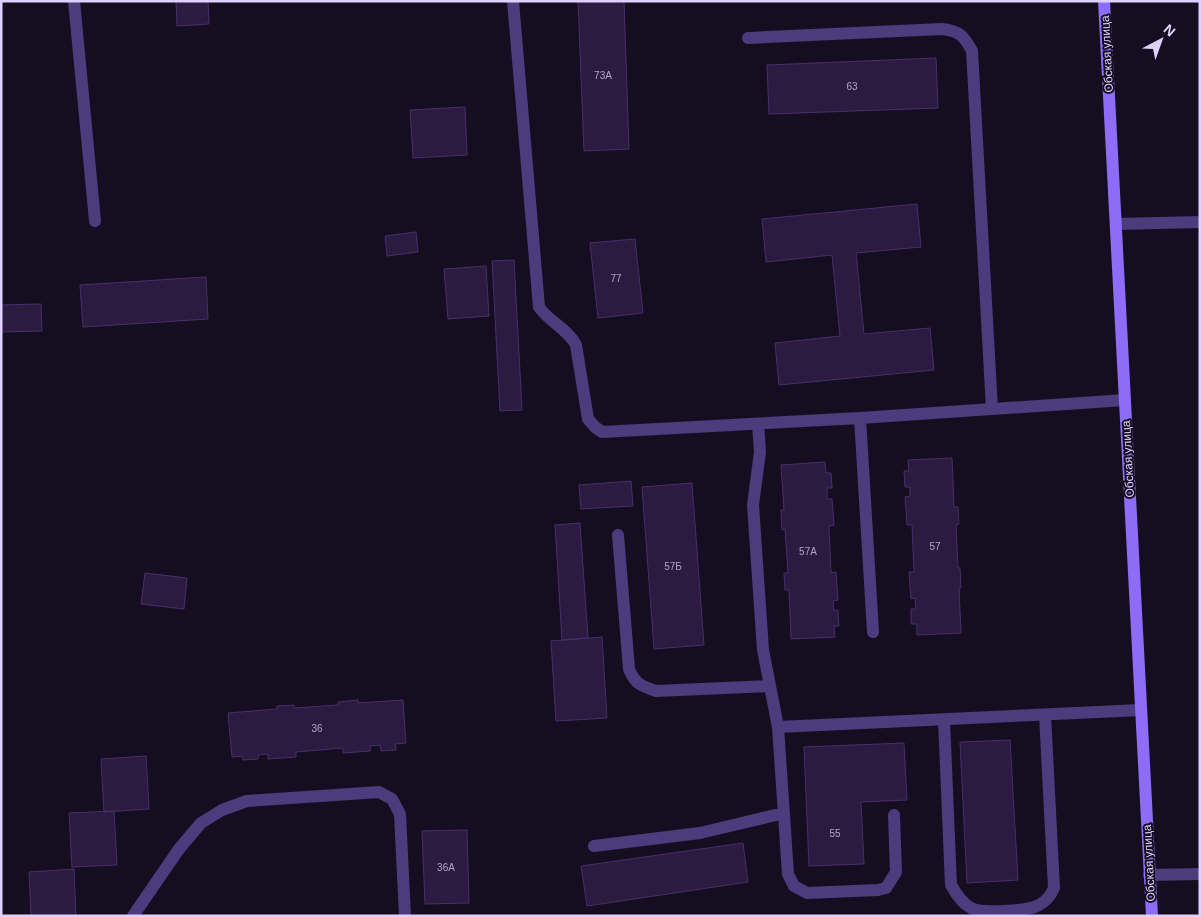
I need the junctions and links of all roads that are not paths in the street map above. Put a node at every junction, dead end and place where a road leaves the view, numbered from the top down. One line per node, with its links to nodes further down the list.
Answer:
1 (74, 1): 5 (street)
2 (513, 1): 11 (street)
3 (1104, 1): 7 (street, Обская улица)
4 (748, 38): 9 (street)
5 (95, 221)
6 (1200, 222): 7 (street)
7 (1116, 224): 8 (street, Обская улица)
8 (1125, 400): 9 (street); 15 (street, Обская улица)
9 (992, 410): 10 (street)
10 (860, 418): 11 (street); 13 (street)
11 (758, 424): 14 (street)
12 (618, 535): 14 (street)
13 (872, 632)
14 (770, 686): 18 (street)
15 (1141, 710): 16 (street); 23 (street, Обская улица)
16 (1045, 715): 17 (street); 17 (street)
17 (944, 720): 18 (street)
18 (778, 727): 19 (street)
19 (784, 813): 20 (street); 21 (street)
20 (894, 815)
21 (594, 846)
22 (1200, 874): 23 (street)
23 (1149, 875): 26 (street, Обская улица)
24 (133, 916): 25 (street)
25 (405, 916)
26 (1152, 916)

